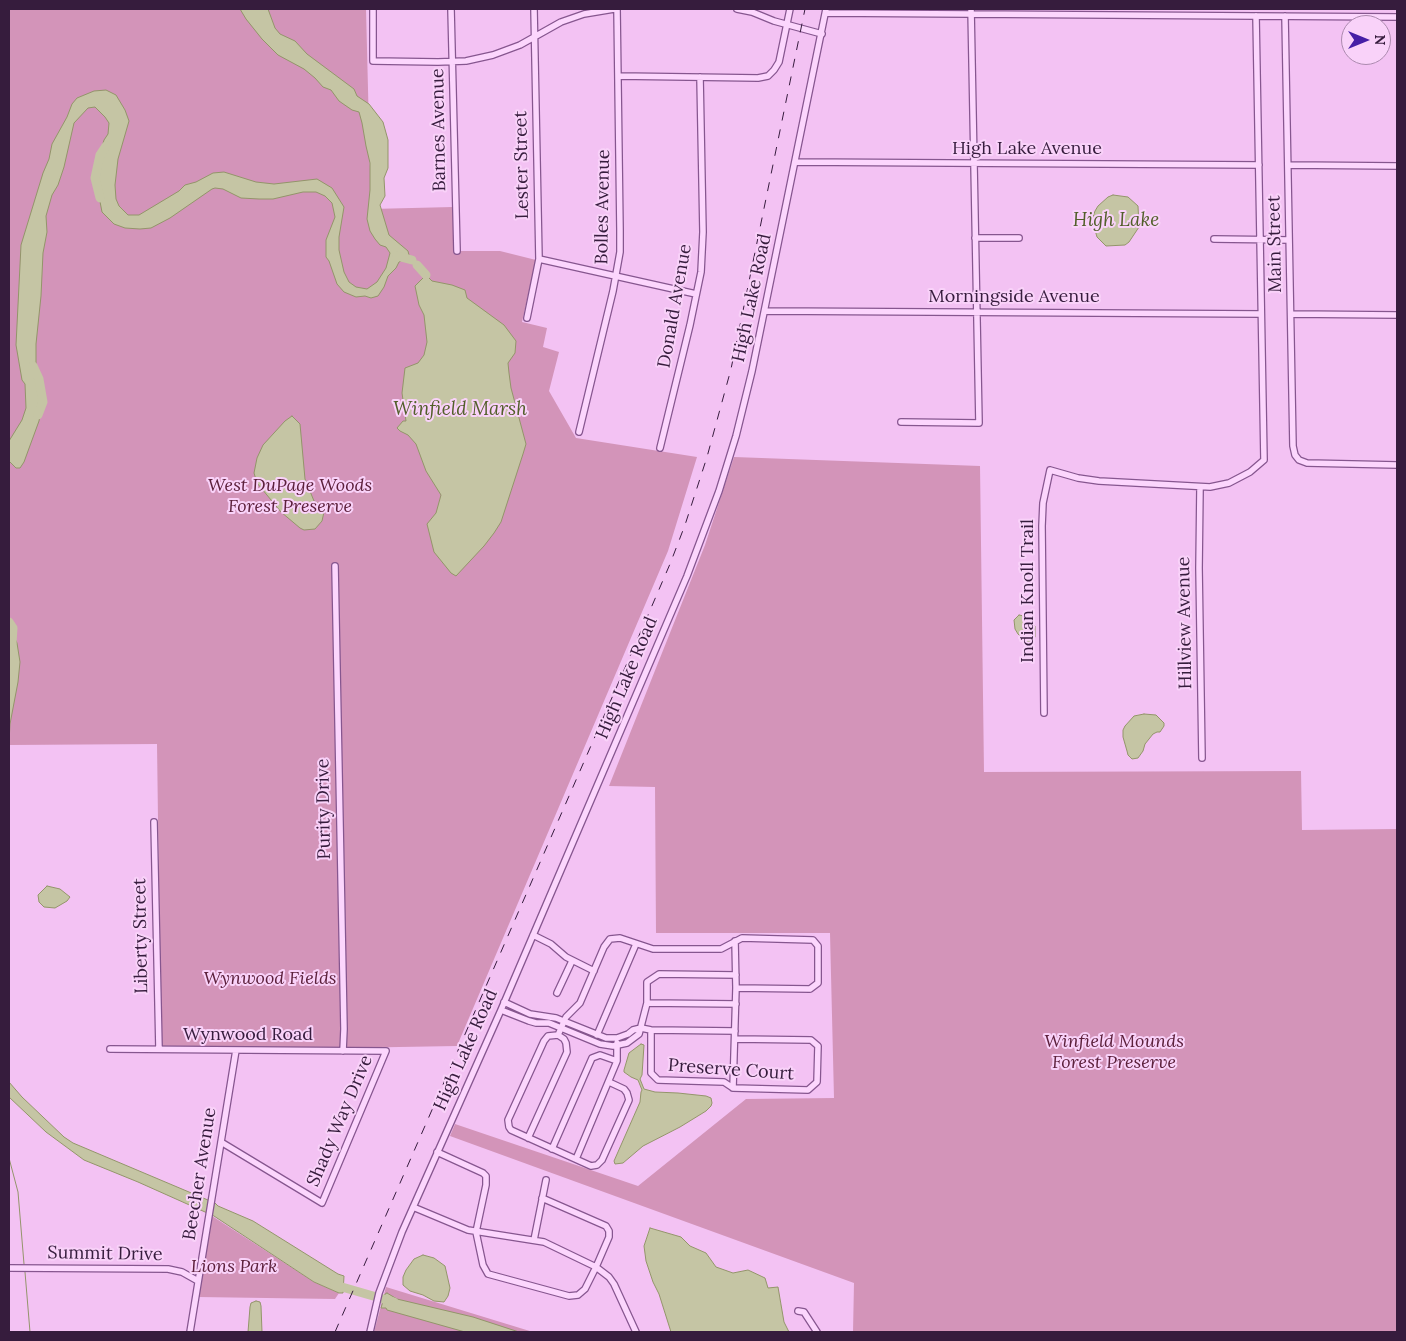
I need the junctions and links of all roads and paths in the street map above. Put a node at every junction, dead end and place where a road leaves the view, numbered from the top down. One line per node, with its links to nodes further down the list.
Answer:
1 (373, 9): 15 (street)
2 (451, 9): 15 (street, Barnes Avenue)
3 (534, 9): 14 (street, Lester Street)
4 (615, 9): 14 (street); 16 (street, Bolles Avenue)
5 (737, 9): 12 (street)
6 (790, 9): 12 (street)
7 (826, 11): 8 (street); 13 (street, High Lake Road)
8 (971, 12): 9 (street); 19 (street)
9 (1256, 16): 10 (street); 20 (street, Main Street)
10 (1285, 16): 11 (street); 21 (street, Main Street)
11 (1397, 17)
12 (786, 25): 13 (street); 17 (street)
13 (822, 34): 18 (street, High Lake Road)
14 (534, 36): 15 (street); 29 (street, Lester Street)
15 (452, 61): 28 (street, Barnes Avenue)
16 (618, 76): 17 (street); 30 (street, Bolles Avenue)
17 (700, 77): 31 (street, Donald Avenue)
18 (796, 162): 19 (street, High Lake Avenue); 32 (street, High Lake Road)
19 (974, 163): 20 (street, High Lake Avenue); 23 (street)
20 (1259, 165): 26 (street, Main Street)
21 (1288, 165): 22 (street); 27 (street, Main Street)
22 (1397, 166)
23 (975, 238): 24 (street); 33 (street)
24 (1020, 238)
25 (1214, 239): 26 (street)
26 (1260, 239): 27 (street); 34 (street, Main Street)
27 (1289, 240): 35 (street, Main Street)
28 (457, 251)
29 (539, 259): 30 (street); 37 (street, Lester Street)
30 (616, 276): 31 (street); 39 (street, Bolles Avenue)
31 (696, 294): 40 (street, Donald Avenue)
32 (766, 311): 33 (street, Morningside Avenue); 47 (street, High Lake Road)
33 (977, 312): 34 (street, Morningside Avenue); 38 (street)
34 (1261, 314): 42 (street, Main Street)
35 (1291, 314): 36 (street); 41 (street, Main Street)
36 (1397, 315)
37 (526, 318)
38 (901, 422)
39 (579, 432)
40 (660, 448)
41 (1397, 465)
42 (1200, 488): 44 (street, Indian Knoll Trail); 45 (street, Hillview Avenue)
43 (335, 566): 72 (street, Purity Drive)
44 (1044, 713)
45 (1202, 758)
46 (154, 822): 70 (street, Liberty Street)
47 (533, 935): 50 (street); 55 (street, High Lake Road)
48 (734, 941): 49 (street); 52 (street); 53 (street)
49 (636, 944): 51 (street); 65 (street)
50 (572, 961): 51 (street); 54 (street)
51 (594, 971): 59 (street)
52 (736, 975): 53 (street); 56 (street)
53 (736, 988): 57 (street)
54 (557, 993)
55 (504, 1002): 58 (street, High Lake Road); 59 (street)
56 (647, 1003): 57 (street); 61 (street)
57 (736, 1004): 63 (street)
58 (501, 1010): 60 (street); 80 (street, High Lake Road)
59 (564, 1021): 60 (street); 65 (street)
60 (562, 1028): 64 (street); 68 (street)
61 (641, 1028): 62 (street); 66 (street); 68 (street)
62 (651, 1030): 63 (street); 76 (street, Preserve Court)
63 (735, 1030): 67 (street)
64 (558, 1035): 77 (street); 77 (street)
65 (597, 1035): 66 (street)
66 (616, 1039): 68 (street)
67 (735, 1039): 76 (street); 76 (street, Preserve Court)
68 (617, 1046): 74 (street)
69 (110, 1049): 70 (street, Wynwood Road)
70 (159, 1049): 71 (street, Wynwood Road)
71 (236, 1050): 72 (street, Wynwood Road); 78 (street, Beecher Avenue)
72 (343, 1051): 73 (street, Wynwood Road)
73 (386, 1051): 78 (street, Shady Way Drive)
74 (617, 1061): 75 (street); 79 (street)
75 (609, 1082): 81 (street); 81 (street)
76 (733, 1088)
77 (528, 1138): 79 (street)
78 (221, 1142): 89 (street, Beecher Avenue)
79 (552, 1149): 81 (street)
80 (437, 1152): 84 (street, High Lake Road); 85 (street)
81 (576, 1159)
82 (546, 1180): 83 (street)
83 (542, 1198): 86 (street); 87 (street)
84 (413, 1206): 85 (street); 92 (street, High Lake Road)
85 (476, 1232): 86 (street); 87 (street)
86 (534, 1240): 87 (street)
87 (596, 1267): 93 (street)
88 (9, 1268): 89 (street, Summit Drive)
89 (198, 1281): 91 (street, Beecher Avenue)
90 (798, 1311): 94 (street)
91 (190, 1332)
92 (370, 1332)
93 (636, 1332)
94 (817, 1332)

